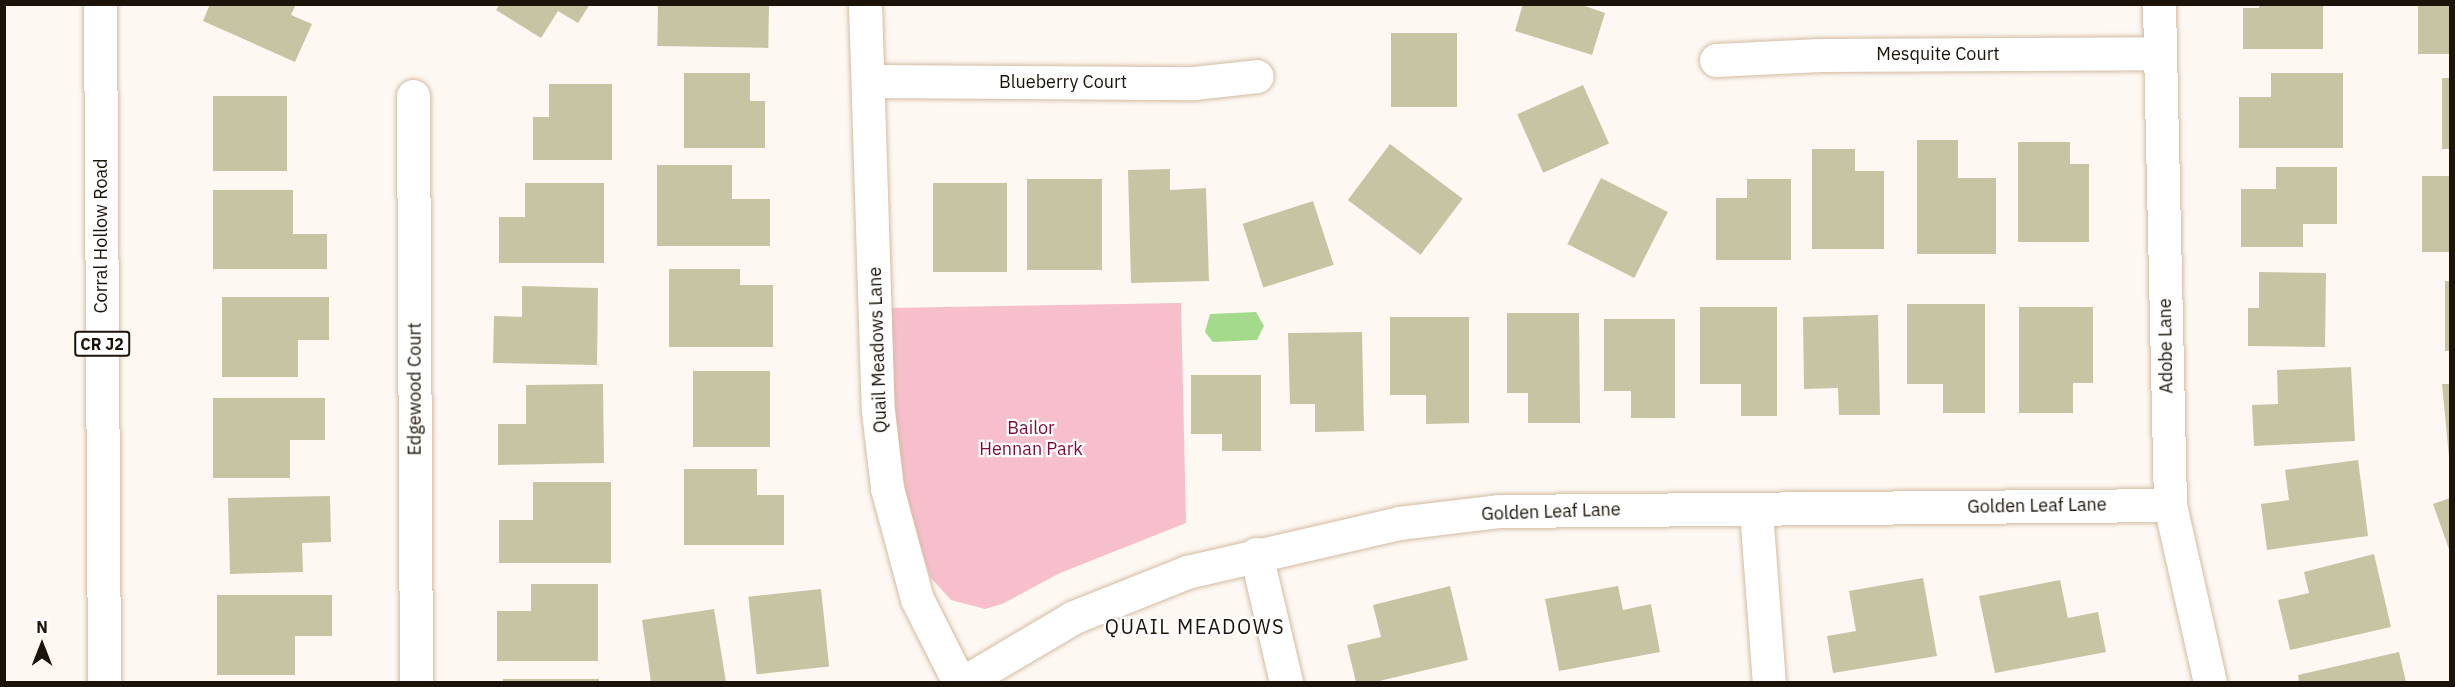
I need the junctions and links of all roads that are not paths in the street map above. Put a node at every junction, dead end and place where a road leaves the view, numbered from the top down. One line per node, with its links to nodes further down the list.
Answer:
1 (100, 4): 12 (street, Corral Hollow Road / CR J2)
2 (865, 4): 7 (street, Quail Meadows Lane)
3 (2159, 4): 4 (street, Adobe Lane)
4 (2159, 53): 5 (street, Mesquite Court); 9 (street, Adobe Lane)
5 (1716, 60)
6 (1257, 76): 7 (street, Blueberry Court)
7 (869, 81): 14 (street, Quail Meadows Lane)
8 (413, 96): 13 (street, Edgewood Court)
9 (2170, 505): 10 (street, Golden Leaf Lane); 18 (street, Adobe Lane)
10 (1756, 511): 11 (street, Golden Leaf Lane); 17 (street)
11 (1256, 554): 15 (street, Golden Leaf Lane); 16 (street)
12 (104, 682)
13 (416, 682)
14 (958, 682)
15 (964, 682)
16 (1286, 682)
17 (1769, 682)
18 (2210, 682)

